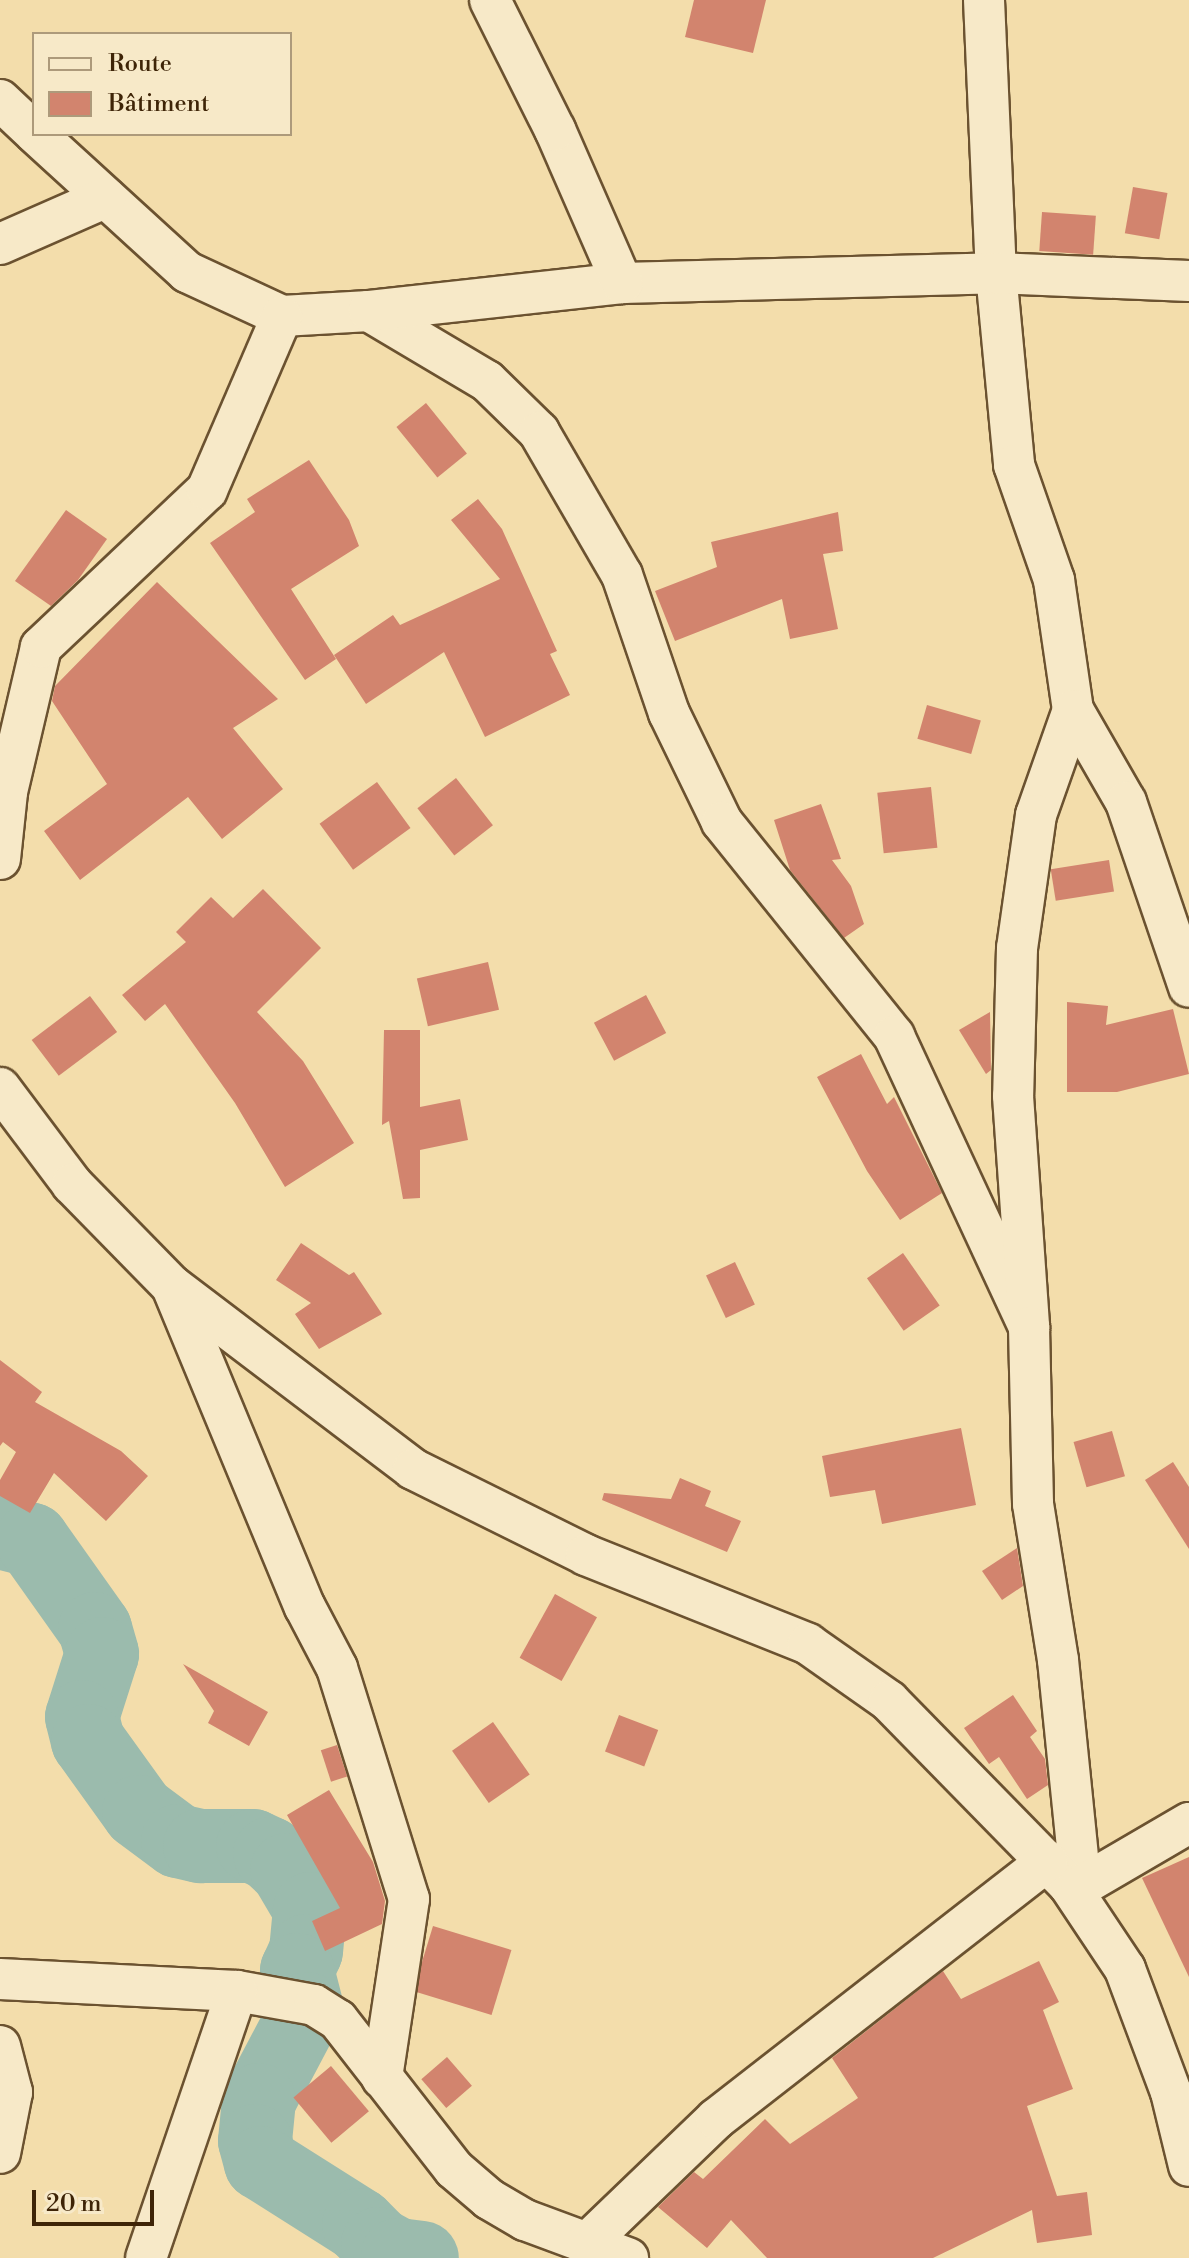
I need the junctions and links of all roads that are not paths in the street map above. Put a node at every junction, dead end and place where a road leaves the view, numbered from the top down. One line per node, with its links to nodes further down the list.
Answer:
1 (490, 0): 10 (street)
2 (984, 0): 8 (street)
3 (0, 100): 4 (street)
4 (32, 130)
5 (38, 136): 6 (street)
6 (105, 198): 7 (street); 12 (street)
7 (0, 244)
8 (996, 273): 9 (street); 10 (street); 13 (street)
9 (1189, 281)
10 (622, 283): 11 (street)
11 (369, 311): 12 (street); 18 (street)
12 (282, 316): 14 (street)
13 (1073, 710): 15 (street); 18 (street)
14 (0, 859)
15 (1189, 987)
16 (0, 1088): 17 (street)
17 (172, 1286): 20 (street); 24 (street)
18 (1029, 1327): 20 (street)
19 (1189, 1823): 20 (street)
20 (1066, 1877): 27 (street); 28 (street)
21 (0, 1979): 22 (street)
22 (237, 1991): 24 (street); 29 (street)
23 (0, 2046): 25 (street)
24 (382, 2078): 28 (street)
25 (6, 2097): 26 (street)
26 (0, 2153)
27 (1189, 2166)
28 (585, 2245): 30 (street)
29 (146, 2258)
30 (628, 2258)

